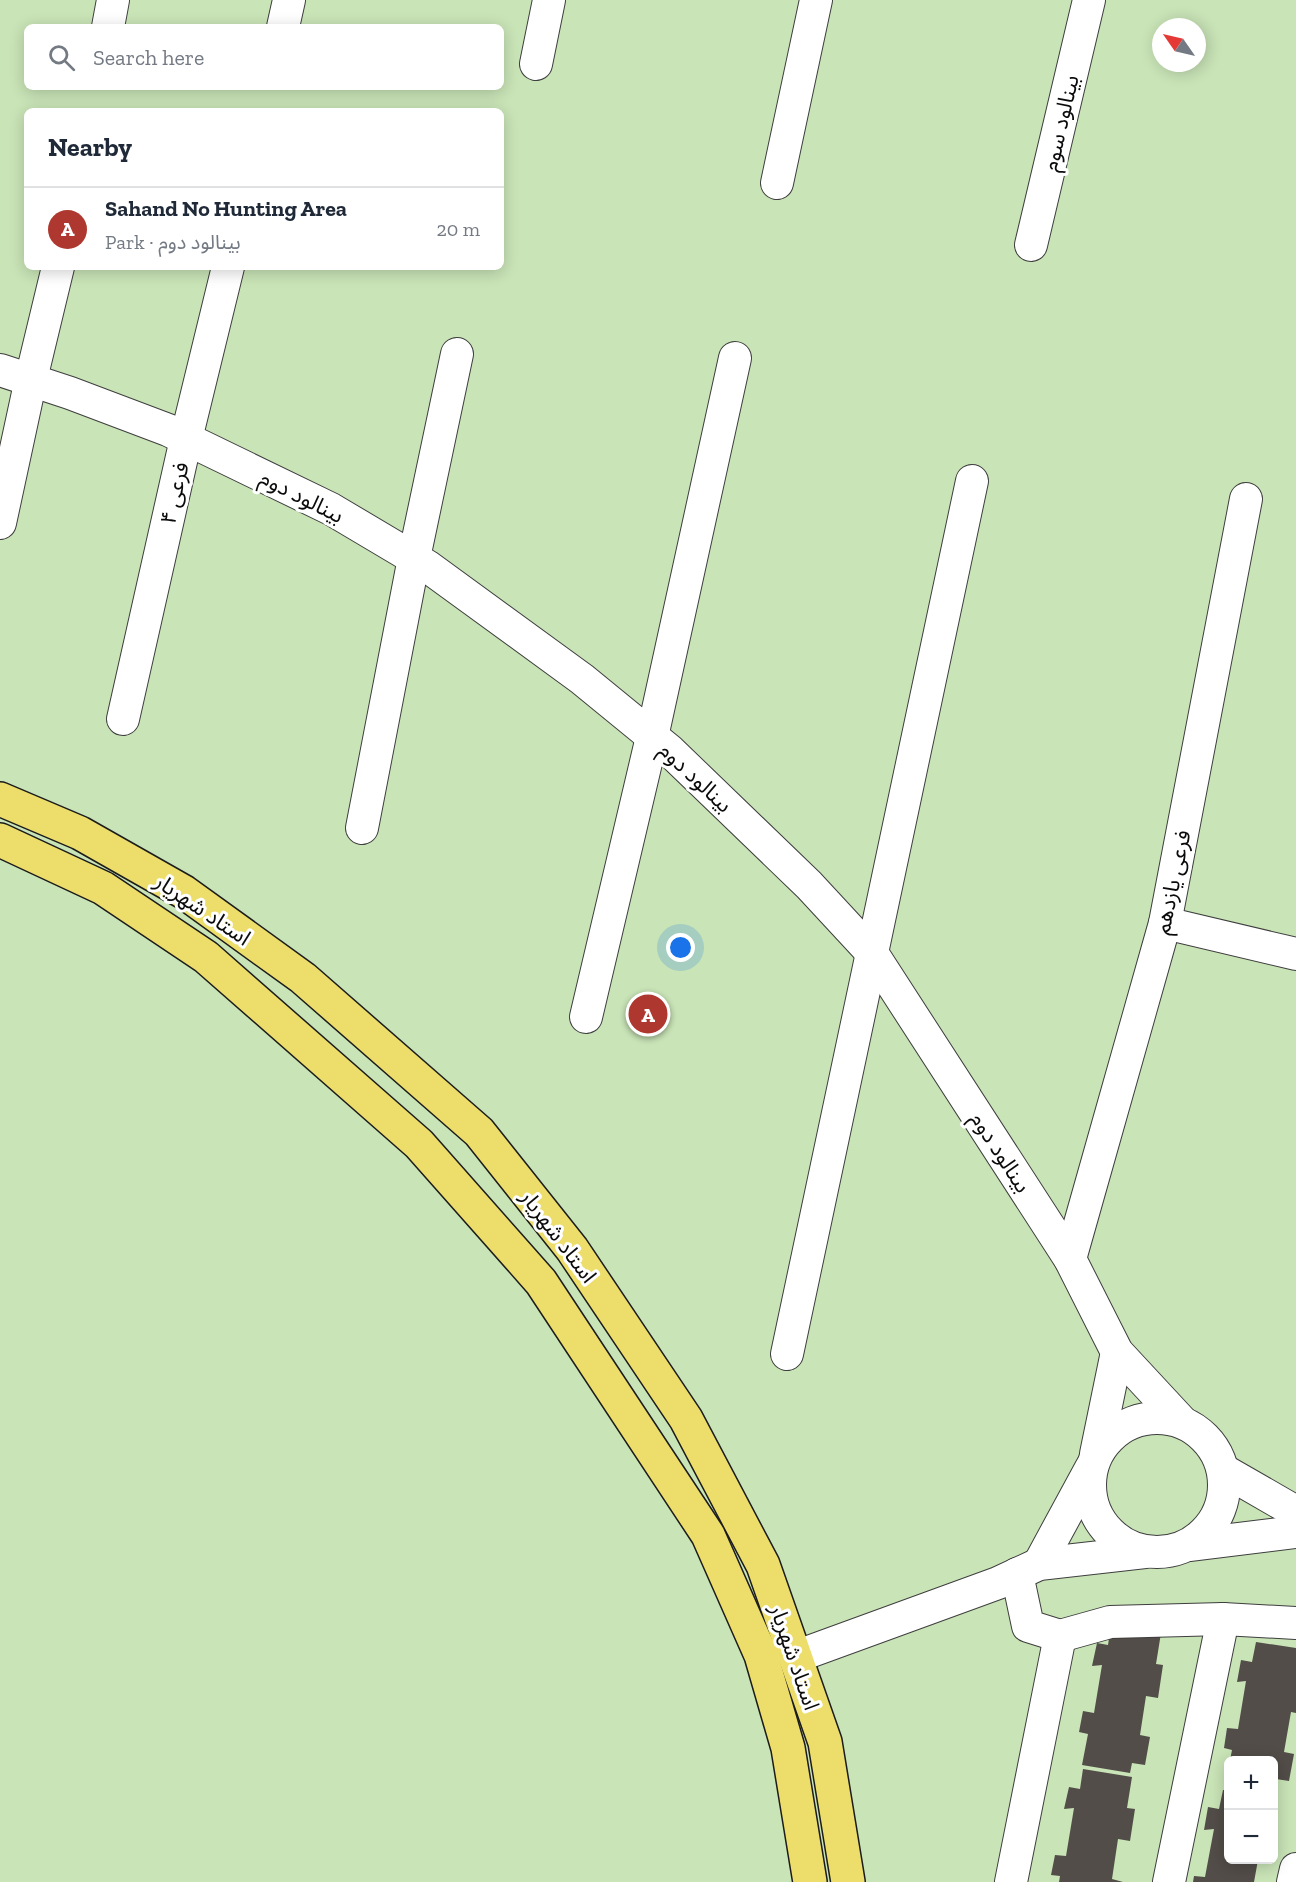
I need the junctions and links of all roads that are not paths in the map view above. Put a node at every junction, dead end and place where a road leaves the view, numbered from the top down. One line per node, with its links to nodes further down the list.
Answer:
1 (113, 0): 6 (street)
2 (289, 0): 7 (street)
3 (549, 0): 8 (street)
4 (816, 0): 9 (street)
5 (1089, 0): 10 (street, بینالود سوم)
6 (109, 24)
7 (284, 24)
8 (536, 64)
9 (777, 183)
10 (1031, 245)
11 (57, 270): 16 (street)
12 (227, 270): 17 (street, فرعی ۴)
13 (457, 354): 21 (street)
14 (735, 358): 23 (street)
15 (0, 370): 16 (street, بینالود دوم)
16 (31, 379): 17 (street, بینالود دوم); 20 (street)
17 (186, 439): 21 (street, بینالود دوم); 22 (street, فرعی ۴)
18 (972, 481): 28 (street)
19 (1246, 499): 27 (street, فرعی یازدهم)
20 (0, 522)
21 (414, 558): 23 (street, بینالود دوم); 25 (street)
22 (123, 719)
23 (652, 737): 28 (street, بینالود دوم); 30 (street)
24 (0, 799): 45 (main road, استاد شهریار)
25 (362, 828)
26 (0, 840): 47 (main road, استاد شهریار)
27 (1165, 923): 29 (street); 31 (street, فرعی یازدهم)
28 (872, 953): 31 (street, بینالود دوم); 33 (street)
29 (1296, 954)
30 (586, 1017)
31 (1070, 1259): 32 (street, بینالود دوم)
32 (1117, 1352): 34 (street, بینالود دوم); 35 (street)
33 (788, 1354)
34 (1182, 1422): 35 (street); 36 (street)
35 (1094, 1463): 40 (street); 41 (street)
36 (1223, 1470): 37 (street); 39 (street)
37 (1296, 1512)
38 (1296, 1532): 39 (street)
39 (1189, 1545): 40 (street)
40 (1146, 1552): 41 (street)
41 (1028, 1569): 44 (street); 45 (street)
42 (1223, 1619): 43 (street); 44 (street); 50 (street)
43 (1296, 1623)
44 (1060, 1636): 49 (street)
45 (795, 1657): 48 (main road, استاد شهریار)
46 (1296, 1869): 51 (street)
47 (810, 1882)
48 (848, 1882)
49 (1011, 1882)
50 (1169, 1882)
51 (1293, 1882)

